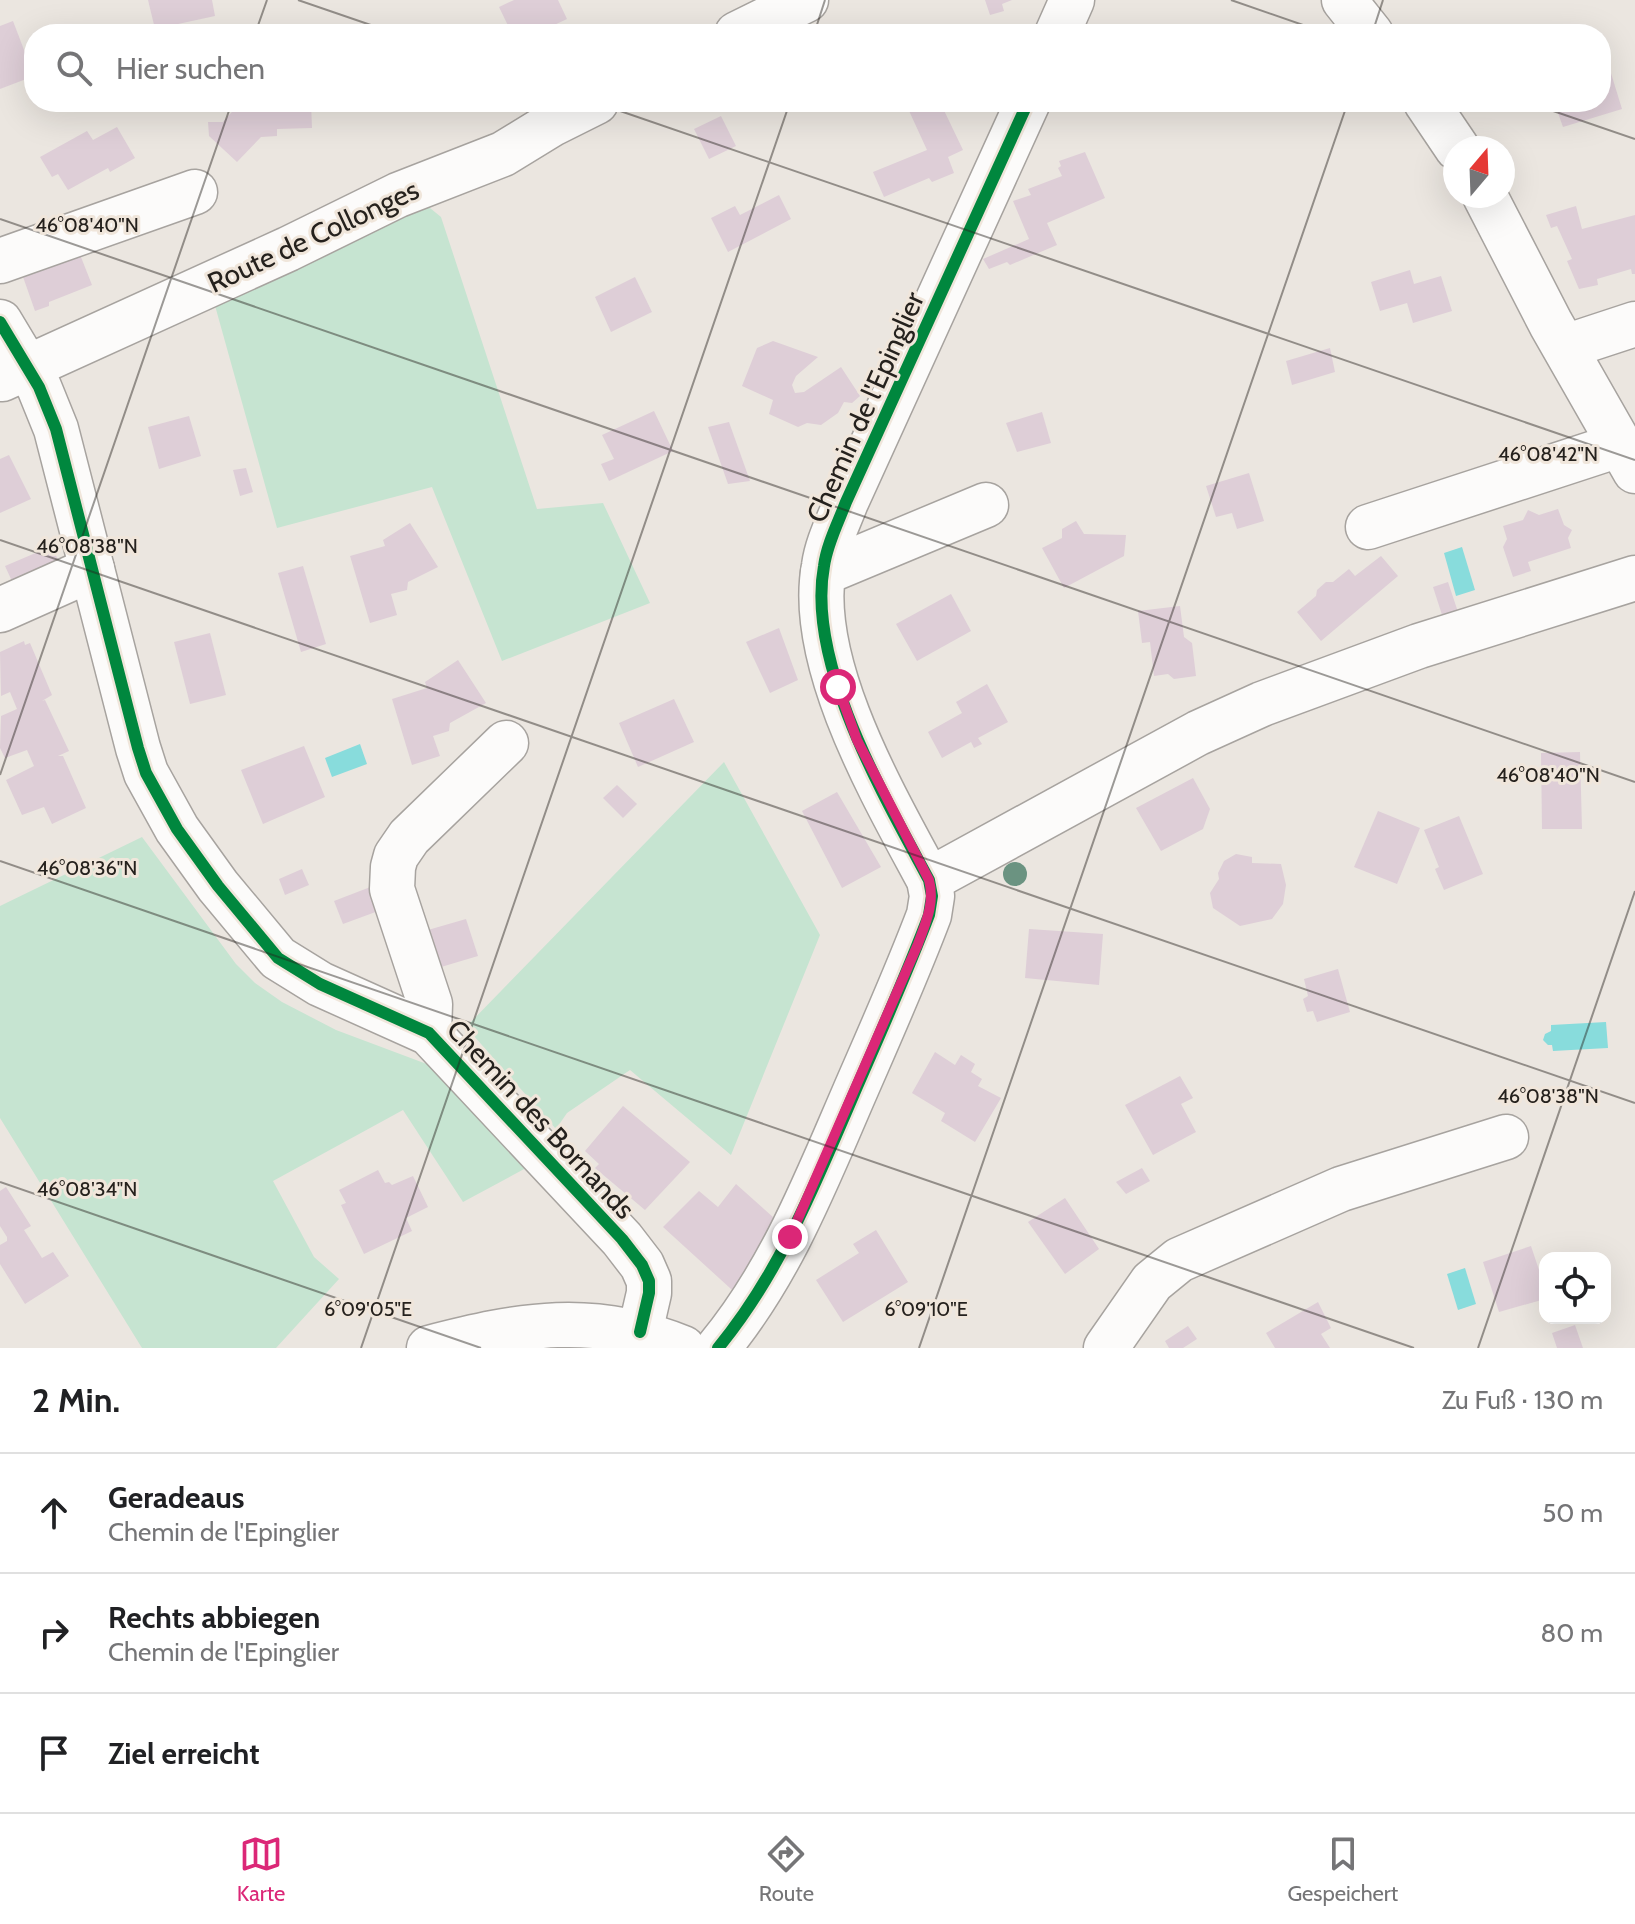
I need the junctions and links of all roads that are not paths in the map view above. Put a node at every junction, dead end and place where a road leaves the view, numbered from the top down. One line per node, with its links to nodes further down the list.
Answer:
1 (806, 0): 4 (street)
2 (1072, 0): 5 (street)
3 (1344, 0): 6 (street)
4 (757, 24)
5 (1061, 24)
6 (1363, 24)
7 (576, 112): 17 (street, Route de Collonges)
8 (1023, 112): 22 (street, Chemin de l'Epinglier)
9 (1433, 112): 10 (street)
10 (1449, 136)
11 (195, 192): 13 (street)
12 (1491, 208): 16 (street)
13 (0, 261)
14 (0, 322): 17 (street, Chemin des Bornands)
15 (1635, 324): 16 (street)
16 (1565, 347): 18 (street)
17 (14, 374): 21 (street, Chemin des Bornands)
18 (1627, 458): 20 (street)
19 (986, 505): 22 (street)
20 (1368, 527)
21 (92, 569): 24 (street); 27 (street, Chemin des Bornands)
22 (823, 573): 26 (street, Chemin de l'Epinglier)
23 (1635, 578): 26 (street)
24 (0, 610)
25 (506, 743): 27 (street)
26 (929, 880): 32 (street, Chemin de l'Epinglier)
27 (429, 1033): 29 (street, Chemin des Bornands)
28 (1506, 1137): 33 (street)
29 (640, 1332): 30 (street); 31 (street)
30 (429, 1348)
31 (683, 1348)
32 (718, 1348)
33 (1106, 1348)

